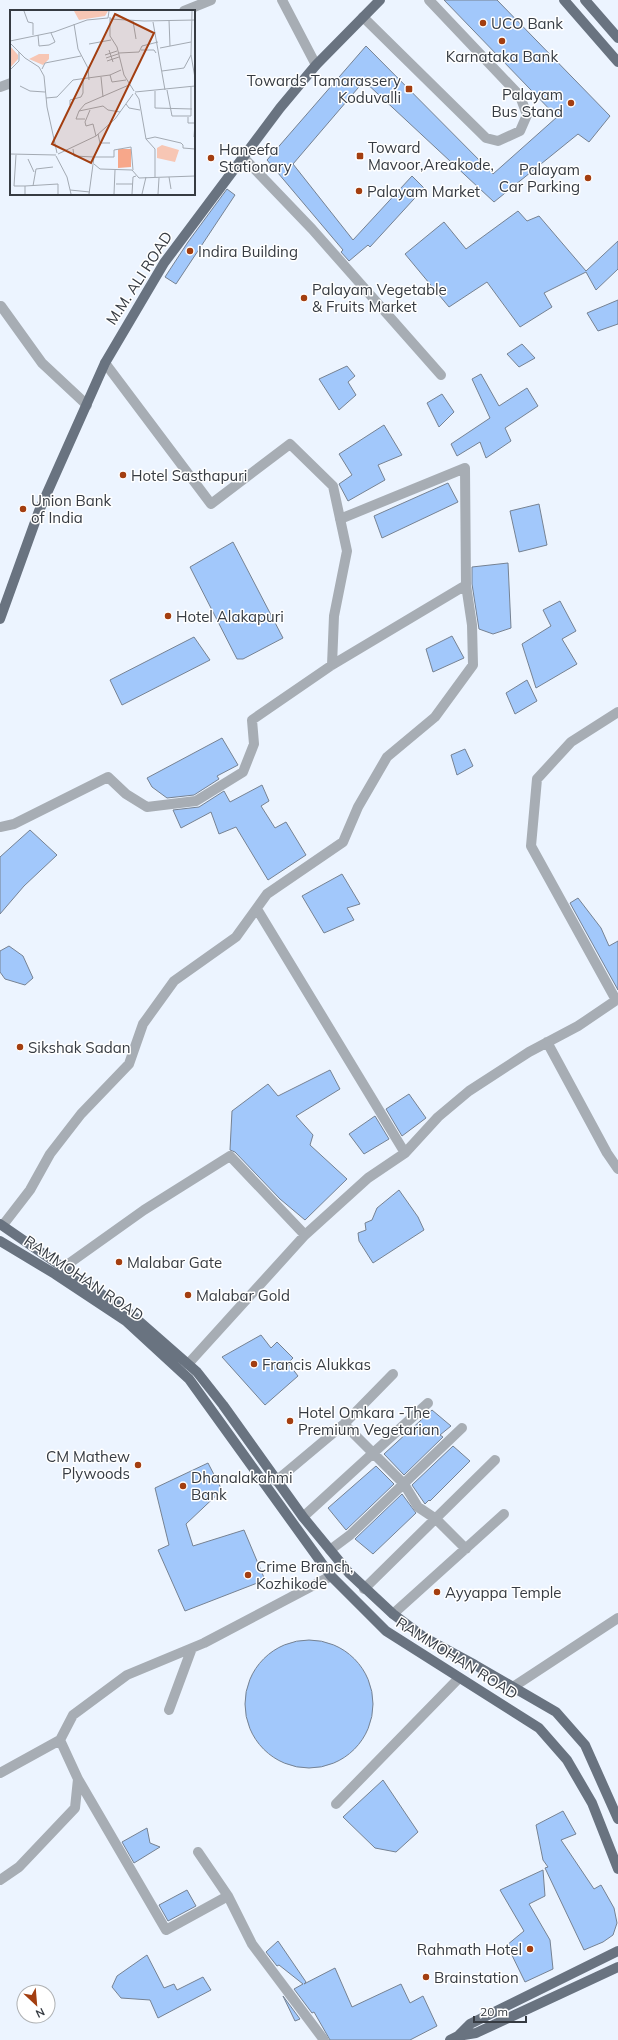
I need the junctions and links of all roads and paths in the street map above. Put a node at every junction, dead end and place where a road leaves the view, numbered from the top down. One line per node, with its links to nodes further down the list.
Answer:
1 (211, 0): 7 (street)
2 (282, 0): 11 (street)
3 (380, 0): 8 (main road, M.M. ALI ROAD)
4 (429, 0): 8 (street)
5 (564, 0): 10 (main road)
6 (585, 0): 9 (main road)
7 (186, 10)
8 (363, 17): 11 (main road, M.M. ALI ROAD)
9 (618, 38)
10 (618, 62)
11 (316, 65): 14 (main road, M.M. ALI ROAD)
12 (10, 83): 13 (street)
13 (0, 87)
14 (243, 157): 16 (main road, M.M. ALI ROAD); 17 (street)
15 (0, 307): 18 (street)
16 (105, 363): 18 (main road, M.M. ALI ROAD); 19 (street)
17 (441, 376)
18 (87, 404): 21 (main road, M.M. ALI ROAD)
19 (340, 519): 20 (street); 22 (street)
20 (466, 585): 22 (street); 25 (street)
21 (0, 619)
22 (332, 665): 24 (street)
23 (618, 712): 26 (street)
24 (0, 827)
25 (257, 909): 28 (street); 30 (street)
26 (617, 1000): 27 (street)
27 (547, 1042): 28 (street); 29 (street)
28 (405, 1153): 31 (street)
29 (618, 1169)
30 (1, 1225): 33 (main road, RAMMOHAN ROAD)
31 (305, 1235): 33 (street); 34 (street)
32 (0, 1241): 48 (main road, RAMMOHAN ROAD)
33 (64, 1267): 34 (main road, RAMMOHAN ROAD)
34 (188, 1364): 41 (main road, RAMMOHAN ROAD)
35 (393, 1374): 37 (street)
36 (428, 1402): 39 (street)
37 (344, 1424): 39 (street); 41 (street)
38 (462, 1428): 42 (street)
39 (374, 1453): 42 (street); 44 (street)
40 (495, 1460): 45 (street)
41 (276, 1481): 44 (main road, RAMMOHAN ROAD)
42 (404, 1484): 45 (street); 47 (street)
43 (504, 1514): 46 (street)
44 (303, 1517): 47 (main road, RAMMOHAN ROAD)
45 (436, 1519): 46 (street); 49 (street)
46 (466, 1549): 51 (street)
47 (330, 1550): 49 (main road, RAMMOHAN ROAD)
48 (331, 1576): 50 (main road, RAMMOHAN ROAD); 53 (street)
49 (368, 1592): 50 (main road); 51 (main road, RAMMOHAN ROAD)
50 (360, 1606): 54 (main road, RAMMOHAN ROAD)
51 (393, 1614): 55 (main road, RAMMOHAN ROAD)
52 (618, 1618): 55 (street)
53 (192, 1648): 56 (street); 57 (street)
54 (459, 1678): 60 (street); 63 (main road, RAMMOHAN ROAD)
55 (513, 1687): 61 (main road, RAMMOHAN ROAD)
56 (169, 1710)
57 (60, 1740): 58 (street); 59 (street)
58 (0, 1773)
59 (78, 1779): 64 (street); 65 (street)
60 (336, 1804)
61 (618, 1819)
62 (198, 1852): 65 (street)
63 (618, 1869)
64 (0, 1880)
65 (228, 1896): 69 (street)
66 (618, 1951): 68 (main road)
67 (618, 1967): 68 (main road)
68 (454, 2038)
69 (324, 2040)

